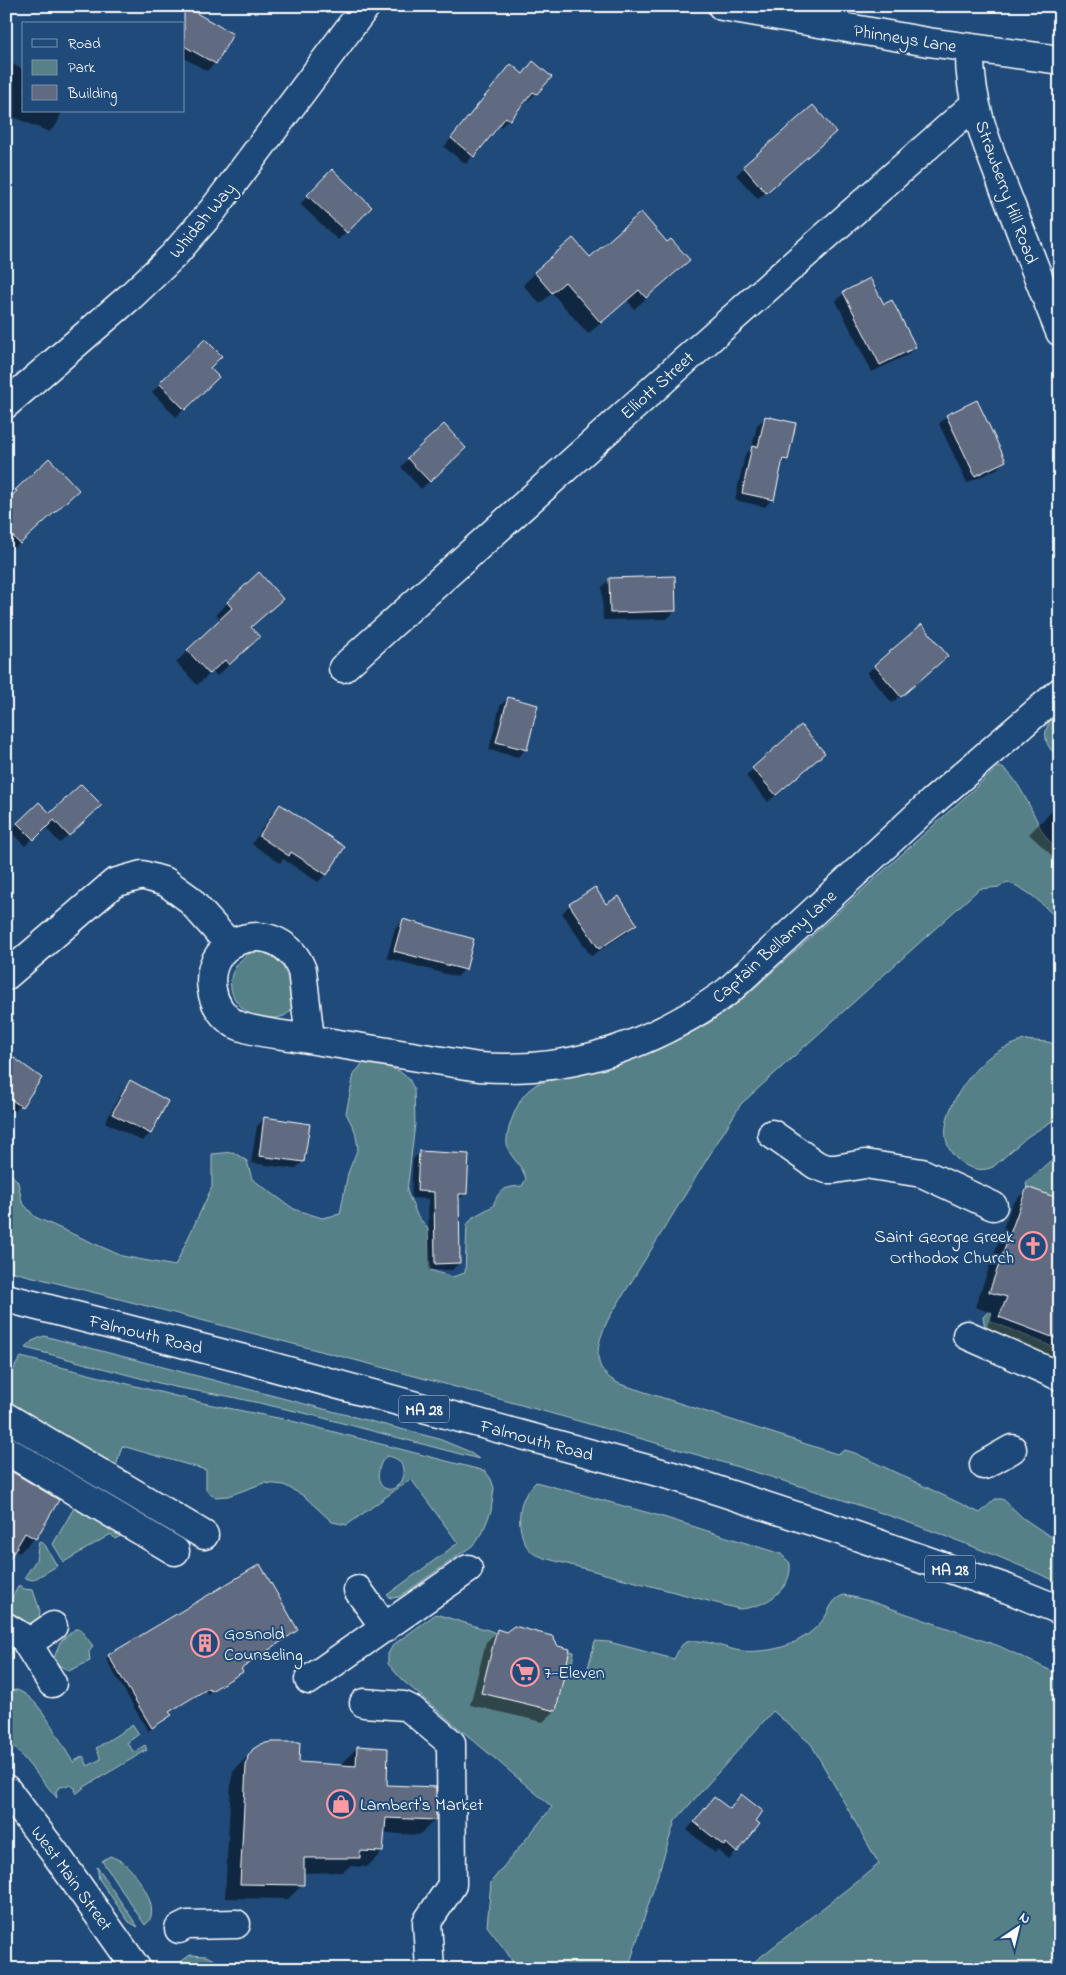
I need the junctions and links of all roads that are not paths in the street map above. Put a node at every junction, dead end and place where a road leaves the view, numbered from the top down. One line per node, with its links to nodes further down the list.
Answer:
1 (366, 6): 7 (street, Whidah Way)
2 (722, 6): 3 (street, Phinneys Lane)
3 (970, 48): 4 (street, Phinneys Lane); 5 (street, Strawberry Hill Road)
4 (1060, 60)
5 (974, 104): 6 (street, Strawberry Hill Road); 8 (street, Elliott Street)
6 (1060, 332)
7 (6, 404)
8 (342, 668)
9 (1060, 692): 12 (street, Captain Bellamy Lane)
10 (230, 945): 11 (street); 12 (street); 12 (street, Captain Bellamy Lane)
11 (6, 976)
12 (310, 1039)
13 (772, 1134): 14 (street)
14 (993, 1206)
15 (6, 1298): 26 (street, Falmouth Road / MA 28)
16 (967, 1335): 17 (street)
17 (1059, 1376)
18 (6, 1417): 23 (street)
19 (6, 1435): 23 (street)
20 (1012, 1449): 22 (street)
21 (6, 1450): 23 (street)
22 (984, 1465)
23 (189, 1543)
24 (468, 1569): 28 (street)
25 (358, 1590): 28 (street)
26 (1060, 1610)
27 (53, 1626): 29 (street)
28 (385, 1628): 30 (street)
29 (17, 1635): 31 (street)
30 (309, 1680)
31 (52, 1683)
32 (364, 1703): 37 (street)
33 (6, 1790): 36 (street, West Main Street)
34 (236, 1924): 35 (street)
35 (179, 1929)
36 (137, 1969)
37 (430, 1969)

